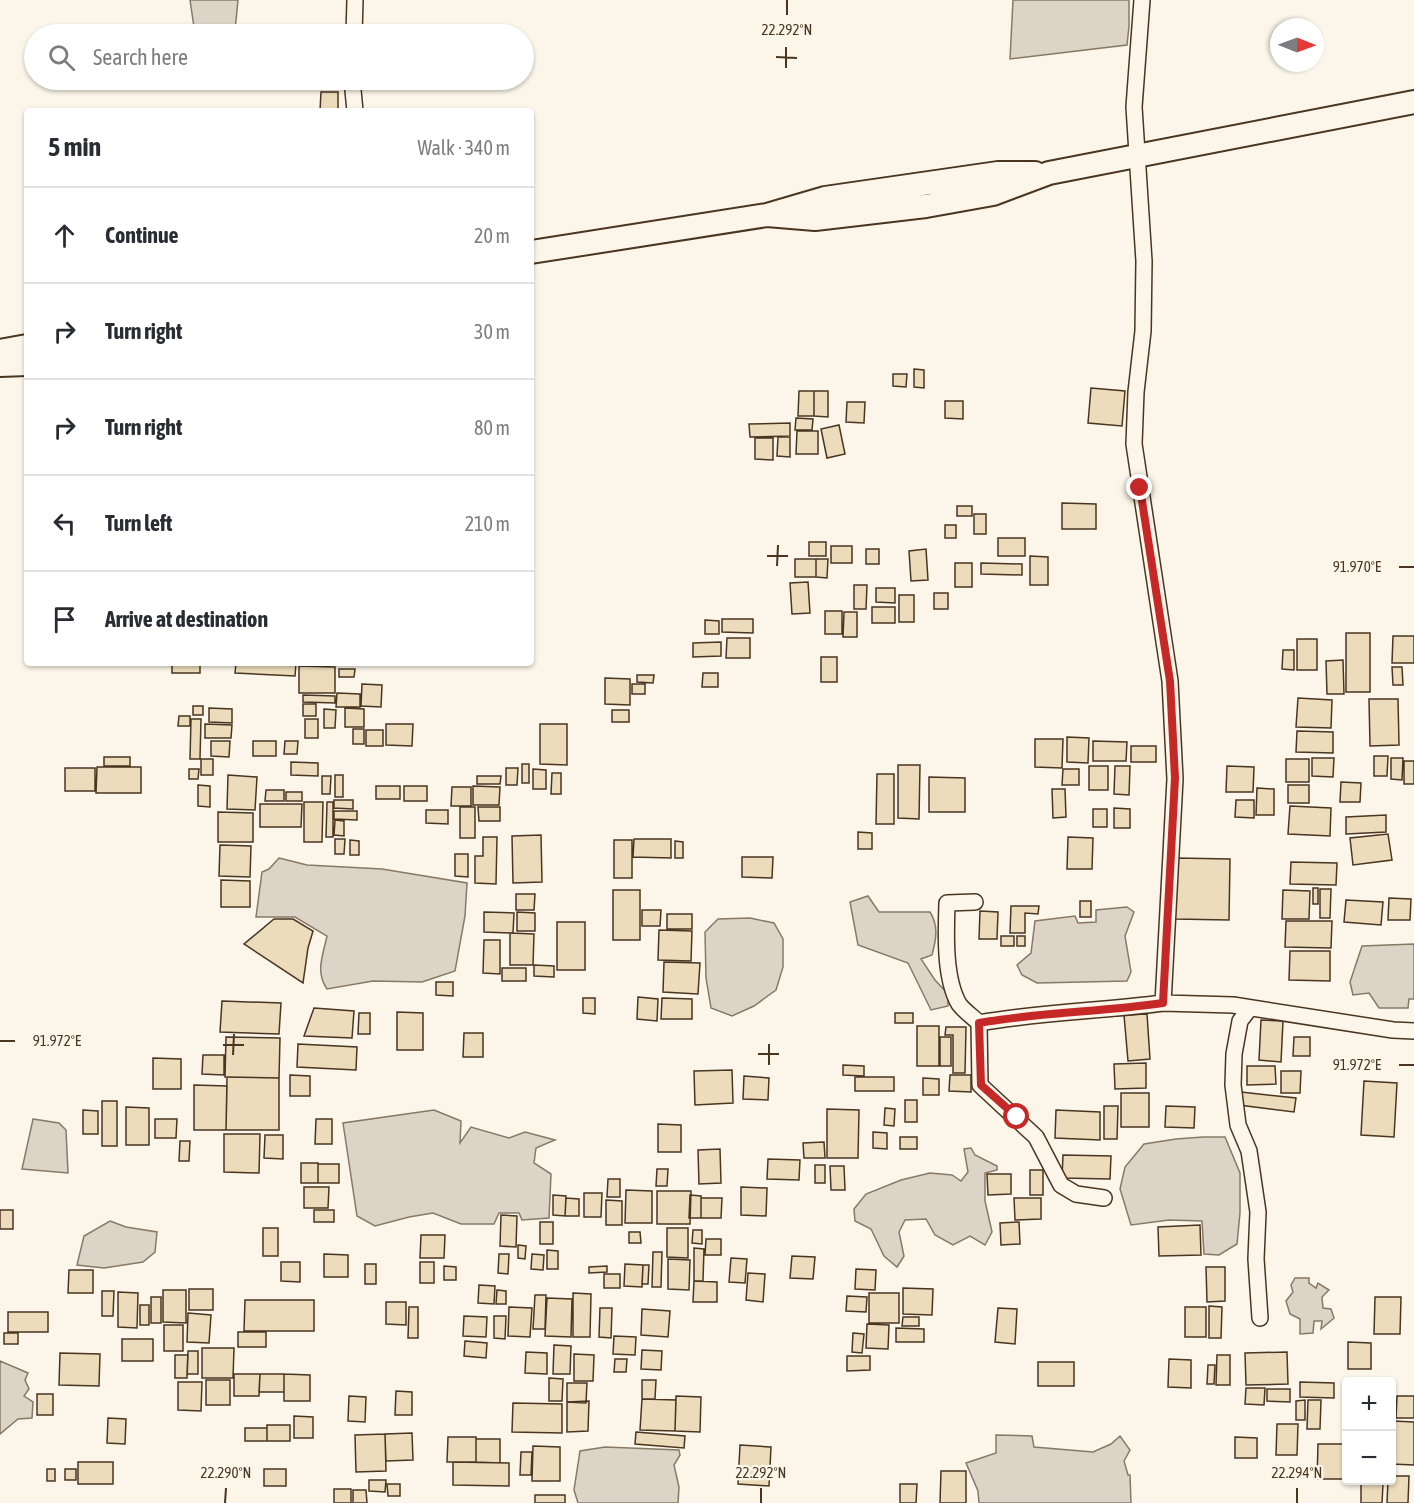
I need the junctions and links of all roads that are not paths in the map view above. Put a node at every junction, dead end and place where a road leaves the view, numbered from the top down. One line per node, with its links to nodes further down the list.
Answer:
1 (355, 0): 3 (street)
2 (1142, 0): 7 (street)
3 (354, 24)
4 (353, 90): 6 (street)
5 (1414, 102): 7 (main road)
6 (355, 108)
7 (1136, 157): 8 (main road); 14 (street)
8 (534, 252)
9 (24, 347): 10 (main road)
10 (0, 351)
11 (24, 364): 12 (main road)
12 (0, 365)
13 (975, 902): 16 (street)
14 (1163, 1003): 15 (street); 16 (street)
15 (1250, 1008): 17 (street); 19 (street)
16 (979, 1023): 18 (street)
17 (1414, 1031)
18 (1104, 1198)
19 (1260, 1318)

